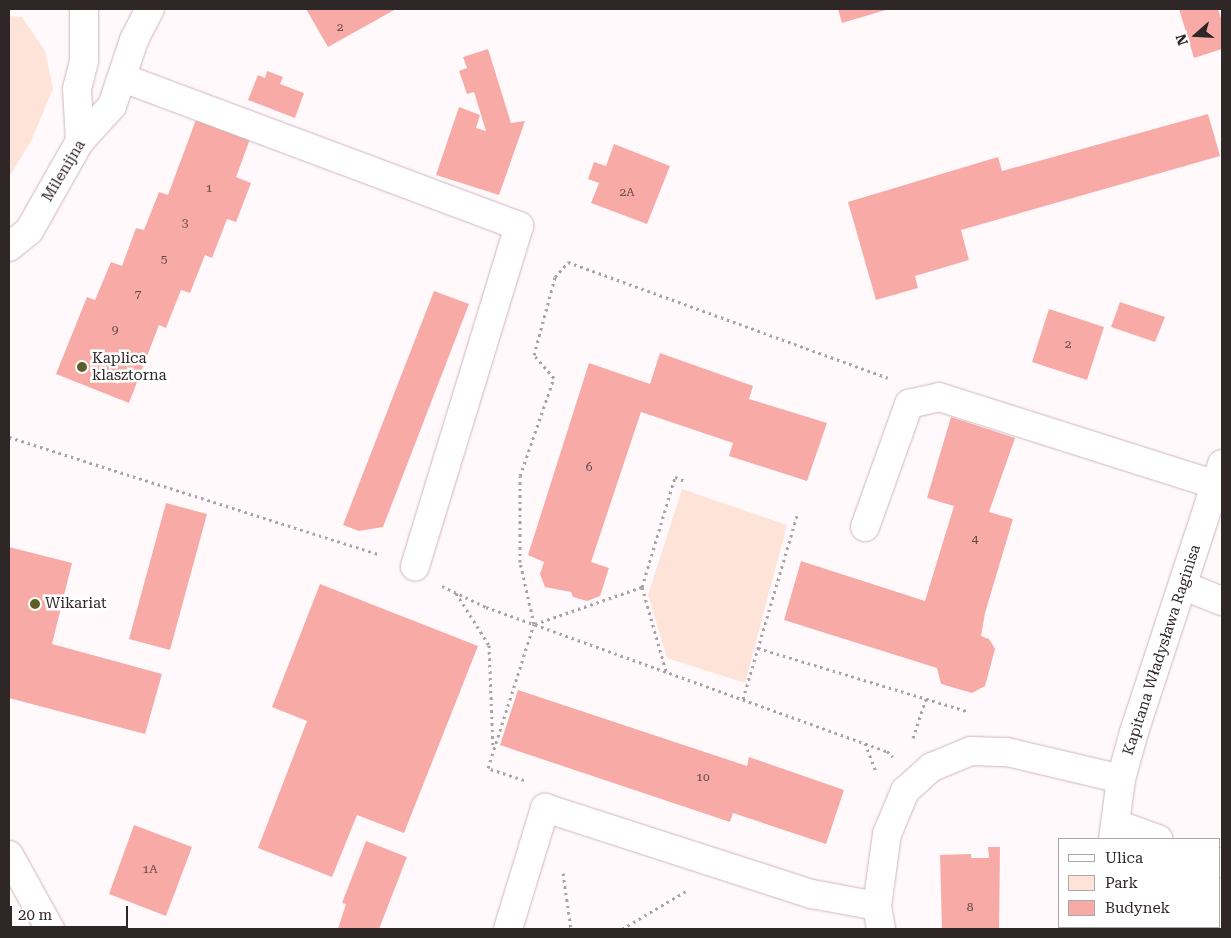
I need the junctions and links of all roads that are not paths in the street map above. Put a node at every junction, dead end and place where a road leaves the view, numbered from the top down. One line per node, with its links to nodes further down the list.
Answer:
1 (84, 9): 4 (street)
2 (150, 9): 3 (street, Milenijna)
3 (123, 78): 4 (street, Milenijna); 8 (street)
4 (80, 141): 5 (street, Milenijna)
5 (9, 247)
6 (1219, 474): 7 (street); 9 (street, Kapitana Władysława Raginisa)
7 (865, 527)
8 (415, 566)
9 (1184, 586): 10 (street); 11 (street, Kapitana Władysława Raginisa)
10 (1222, 601)
11 (1121, 779): 12 (street, Kapitana Władysława Raginisa); 15 (street)
12 (1115, 832): 13 (street)
13 (1152, 838)
14 (9, 855): 16 (street)
15 (879, 918): 17 (street)
16 (50, 929)
17 (508, 929)

